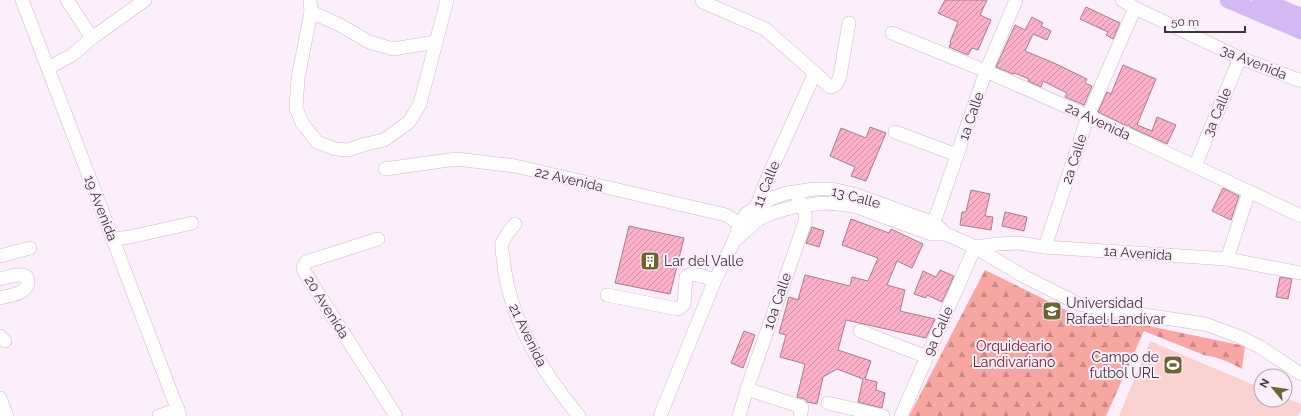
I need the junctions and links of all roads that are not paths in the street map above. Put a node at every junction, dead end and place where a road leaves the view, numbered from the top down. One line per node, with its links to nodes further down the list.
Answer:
1 (22, 0): 19 (street, 19 Avenida)
2 (67, 0): 16 (street)
3 (146, 0): 16 (street)
4 (447, 0): 17 (street)
5 (702, 0): 21 (street)
6 (1016, 0): 20 (street, 1a Calle)
7 (1122, 0): 11 (street, 3a Avenida)
8 (1228, 0): 14 (main road)
9 (1260, 0): 12 (main road)
10 (311, 6): 17 (street); 17 (street)
11 (1136, 8): 18 (street, 3a Avenida); 23 (street, 2a Calle)
12 (1301, 16)
13 (849, 23): 21 (street)
14 (1301, 31)
15 (892, 33): 20 (street, 2a Avenida)
16 (92, 38): 19 (street)
17 (436, 42)
18 (1240, 58): 22 (street, 3a Avenida); 26 (street, 3a Calle)
19 (48, 68): 37 (street, 19 Avenida)
20 (986, 71): 23 (street, 2a Avenida); 25 (street, 1a Calle)
21 (814, 73): 31 (street, 11 Calle)
22 (1301, 81)
23 (1088, 116): 26 (street, 2a Avenida); 40 (street, 2a Calle)
24 (895, 132): 25 (street)
25 (958, 155): 36 (street, 1a Calle)
26 (1195, 166): 28 (street, 2a Avenida)
27 (385, 169): 35 (street, 22 Avenida)
28 (1249, 192): 32 (street, 2a Avenida); 43 (street)
29 (787, 193): 30 (street); 31 (street, 13 Calle); 36 (street, 13 Calle)
30 (803, 205): 35 (street, 13 Calle); 36 (street, 13 Calle); 52 (street, 10a Calle)
31 (756, 208): 35 (street, 13 Calle)
32 (1301, 216)
33 (192, 223): 37 (street)
34 (514, 224): 59 (street, 21 Avenida)
35 (744, 225): 46 (street, 13 Calle)
36 (932, 228): 39 (street, 13 Calle)
37 (114, 239): 55 (street, 19 Avenida)
38 (378, 239): 58 (street, 20 Avenida)
39 (975, 247): 40 (street, 1a Avenida); 50 (street, 9a Calle); 51 (street, 13 Calle)
40 (1045, 247): 43 (street, 1a Avenida)
41 (30, 248): 42 (street)
42 (0, 256)
43 (1227, 259): 44 (street, 1a Avenida)
44 (1301, 273)
45 (0, 279): 48 (street)
46 (715, 280): 47 (street); 60 (street)
47 (607, 295)
48 (0, 298)
49 (860, 331): 50 (street)
50 (927, 357): 64 (street, 9a Calle)
51 (1301, 374)
52 (747, 389): 61 (street, 10a Calle); 62 (street)
53 (0, 398): 56 (street)
54 (828, 403): 63 (street)
55 (179, 412): 57 (street)
56 (7, 416)
57 (159, 416)
58 (396, 416)
59 (579, 416)
60 (660, 416)
61 (739, 416)
62 (800, 416)
63 (883, 416)
64 (901, 416)

